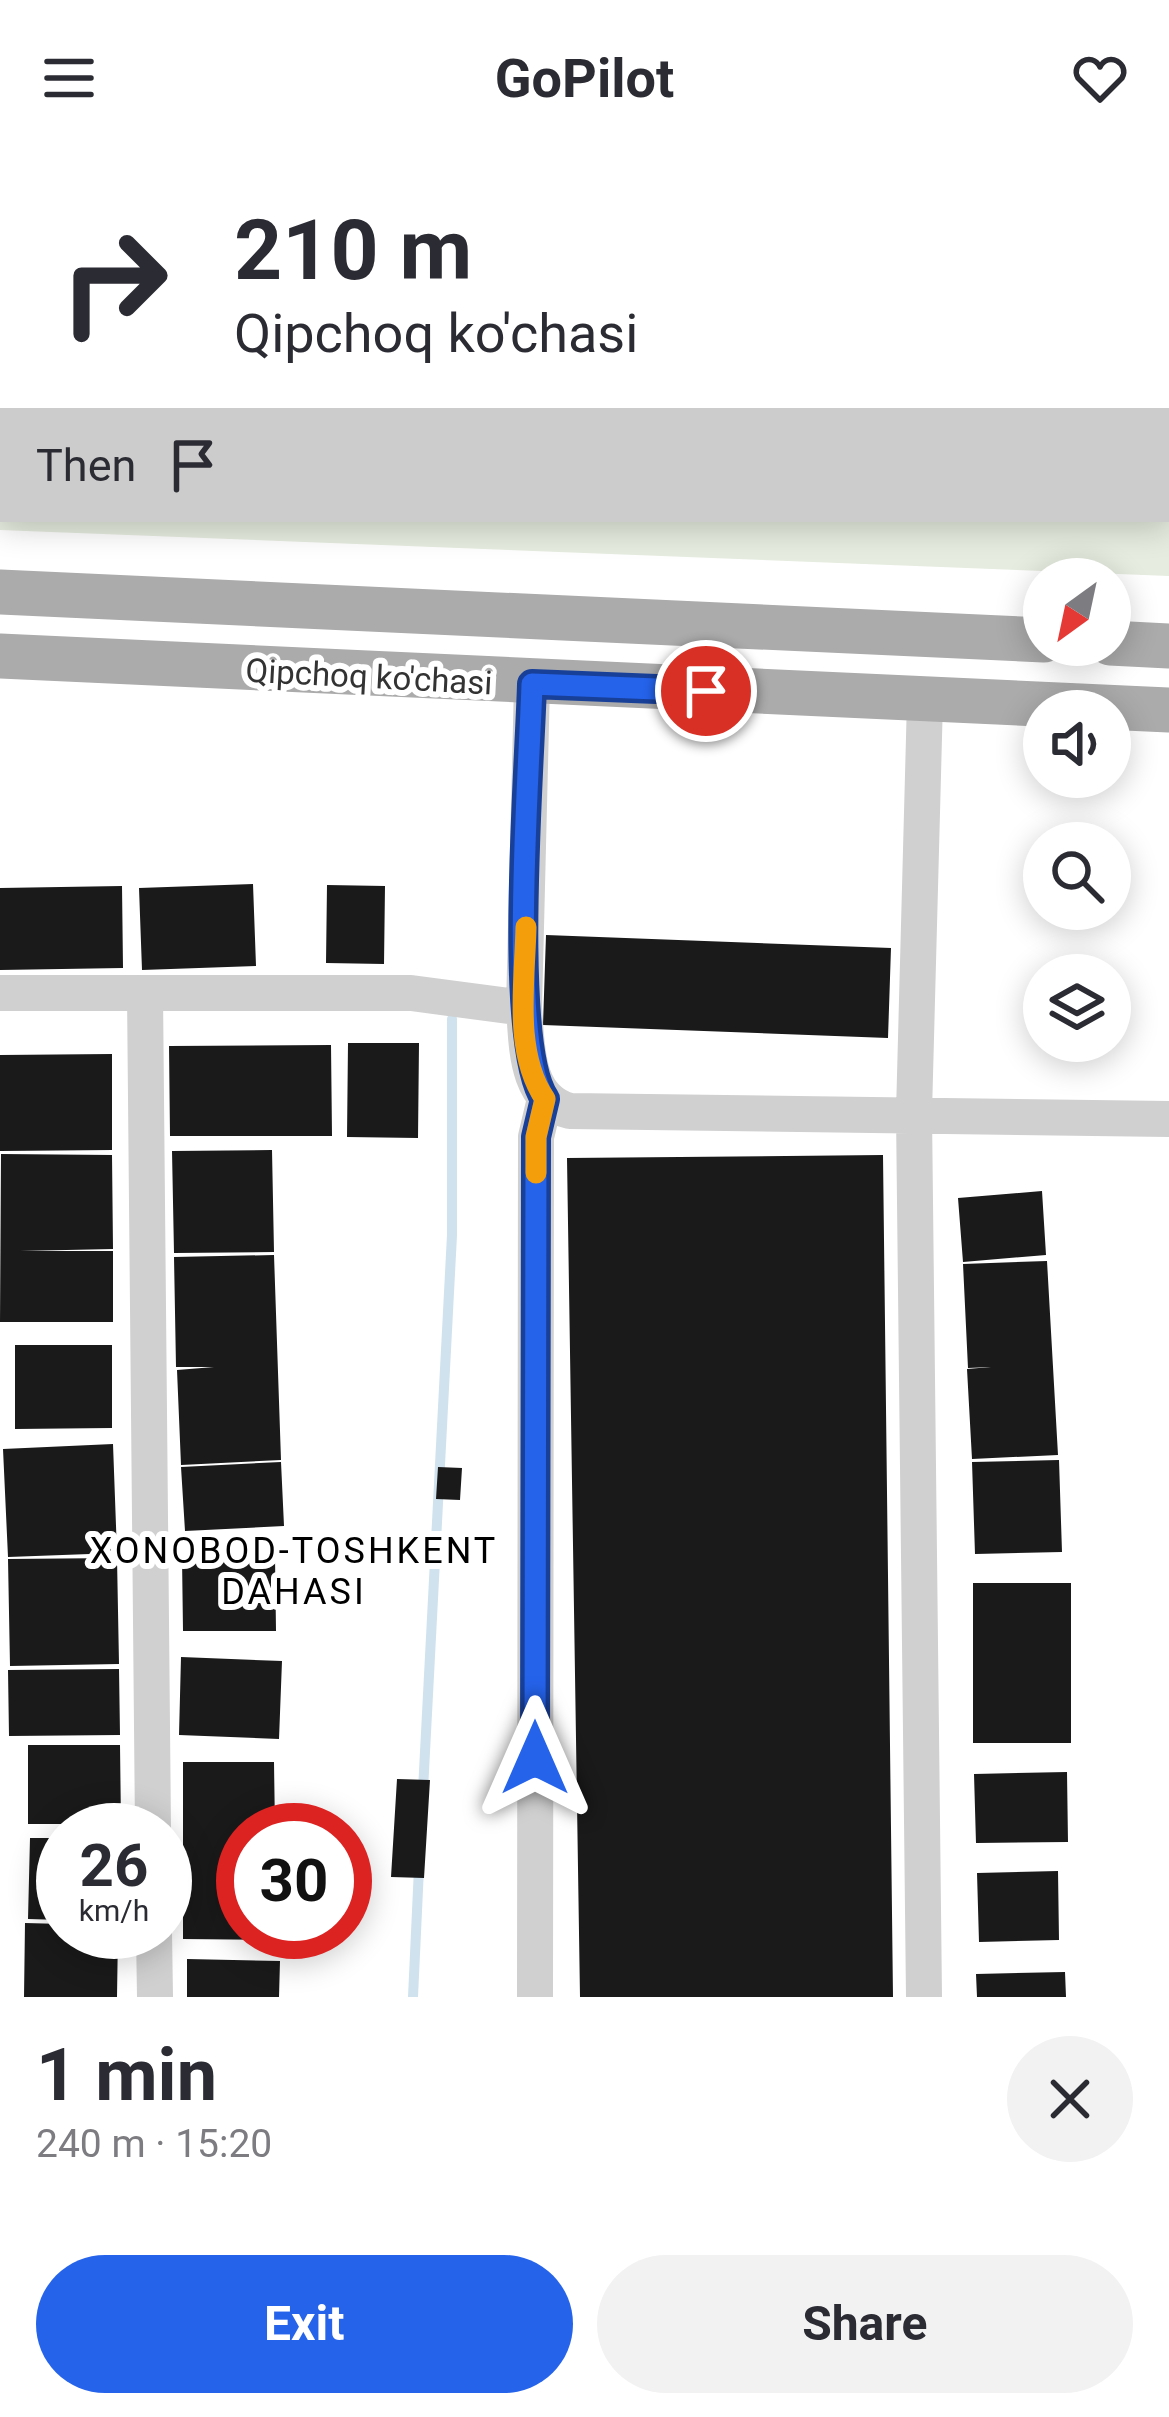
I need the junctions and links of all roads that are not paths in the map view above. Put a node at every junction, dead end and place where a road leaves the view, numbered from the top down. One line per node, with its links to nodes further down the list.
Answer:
1 (0, 592): 2 (main road, Qipchoq ko'chasi)
2 (417, 611): 3 (main road, Qipchoq ko'chasi); 7 (main road)
3 (1023, 639)
4 (1131, 644): 5 (main road)
5 (1169, 646)
6 (0, 656): 7 (main road, Qipchoq ko'chasi)
7 (418, 679): 8 (main road, Qipchoq ko'chasi)
8 (532, 684): 9 (main road, Qipchoq ko'chasi); 13 (street)
9 (925, 700): 10 (main road, Qipchoq ko'chasi); 15 (street)
10 (1169, 710)
11 (0, 993): 12 (street)
12 (145, 993): 13 (street); 17 (street)
13 (524, 1008): 14 (street)
14 (545, 1099): 15 (street); 20 (street)
15 (914, 1113): 16 (street); 21 (street)
16 (1169, 1119)
17 (153, 1803)
18 (154, 1959): 19 (street)
19 (155, 1997)
20 (535, 1997)
21 (924, 1997)

